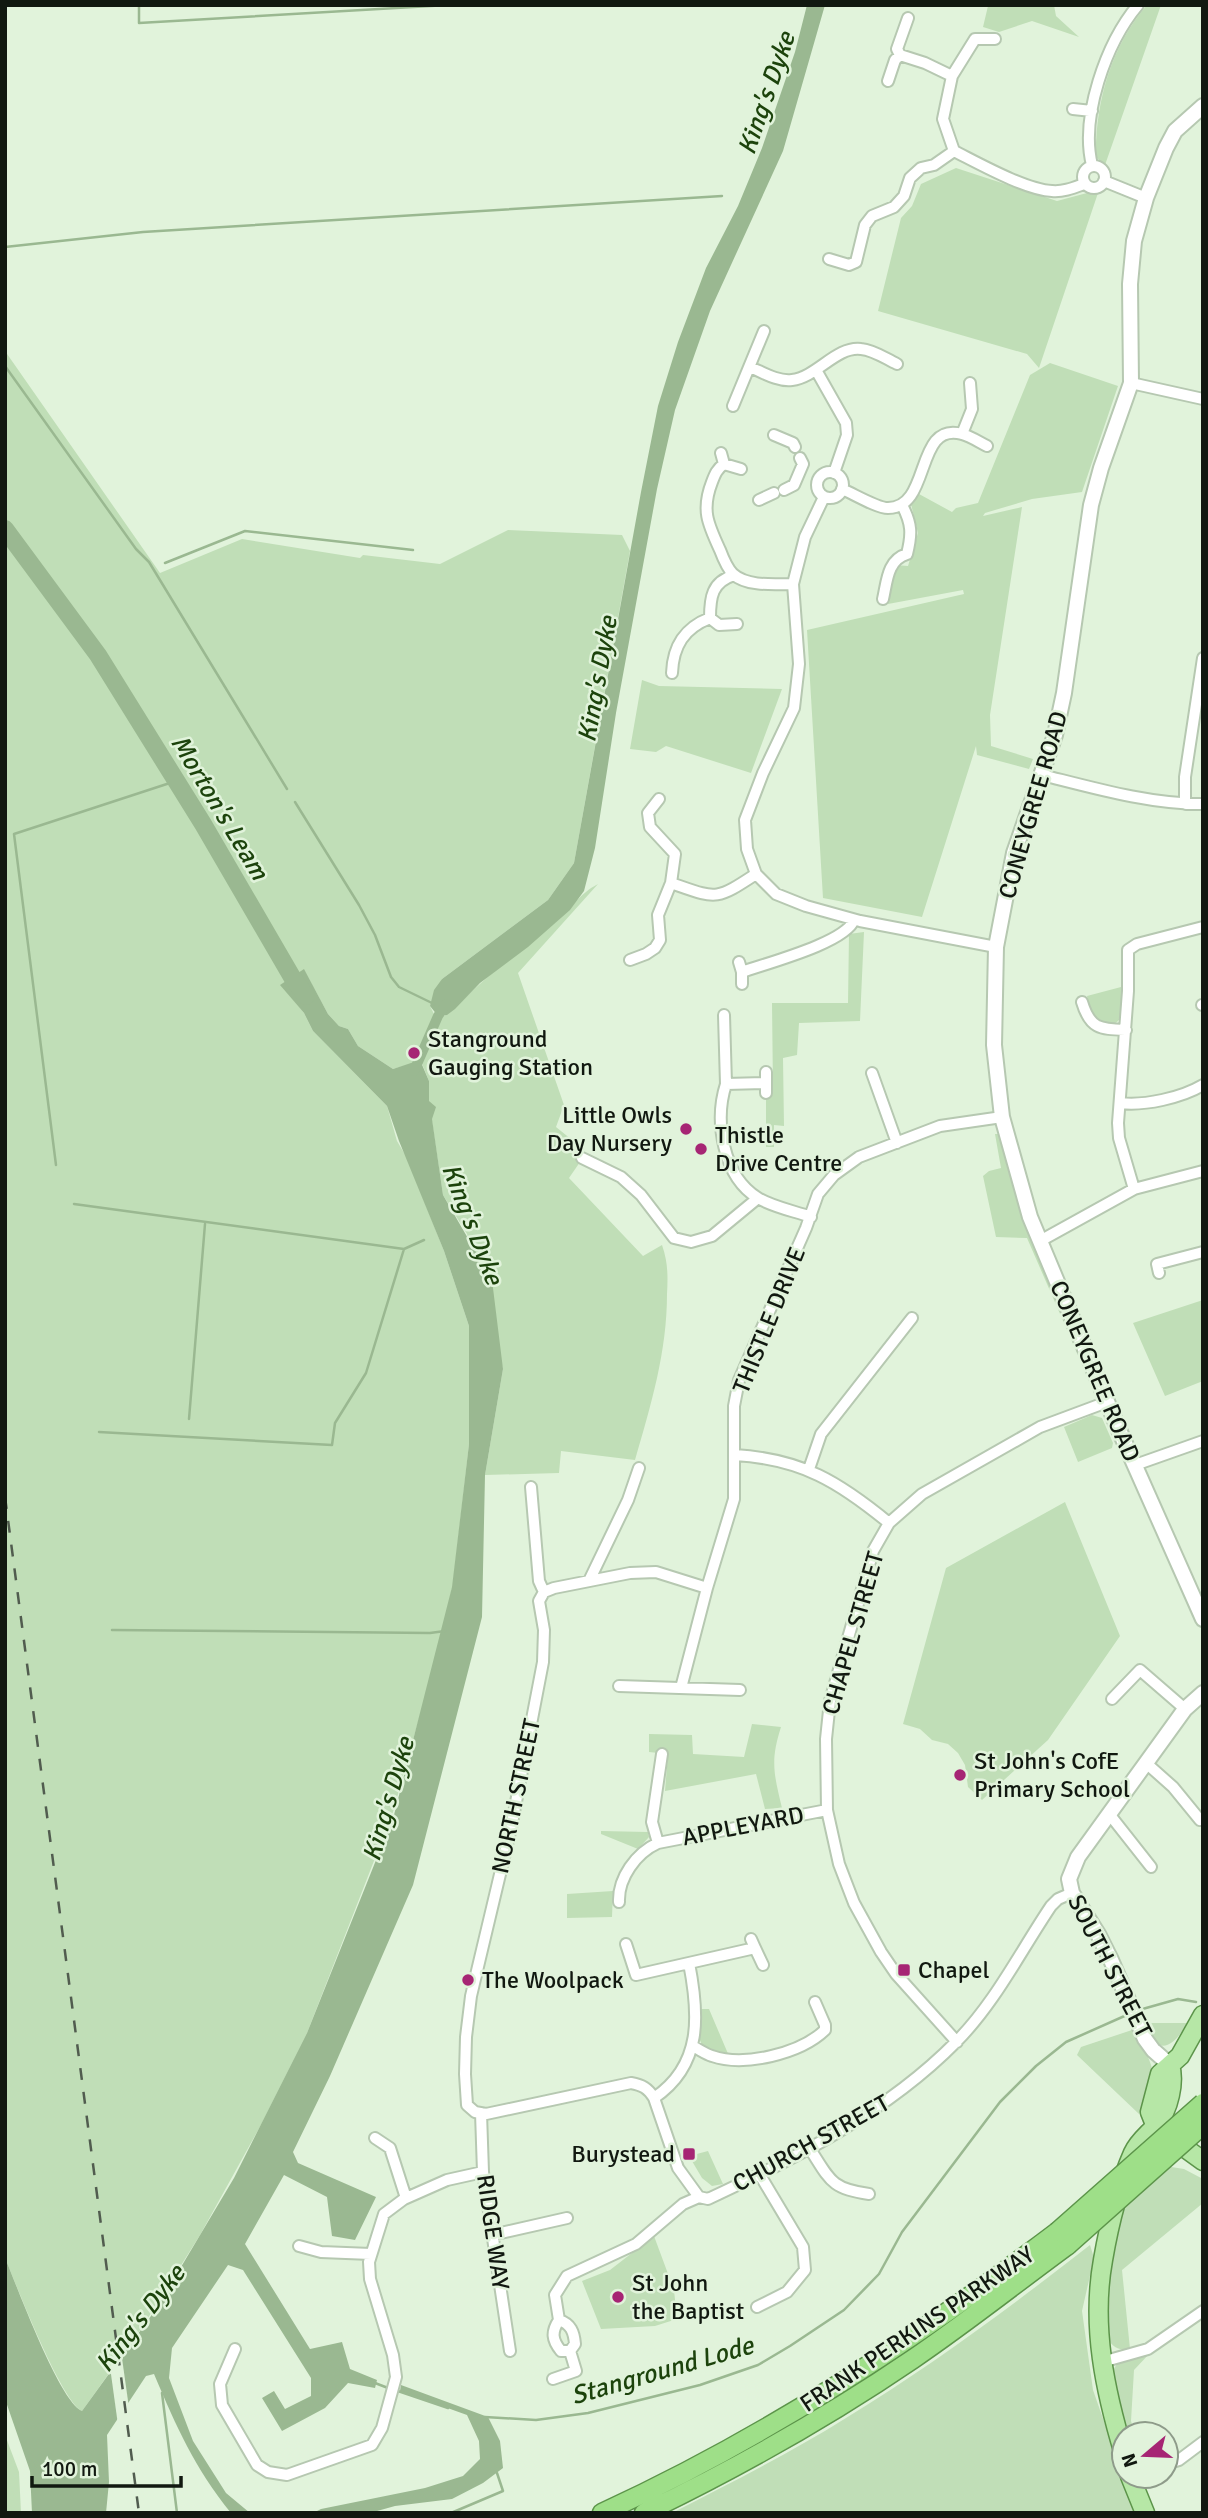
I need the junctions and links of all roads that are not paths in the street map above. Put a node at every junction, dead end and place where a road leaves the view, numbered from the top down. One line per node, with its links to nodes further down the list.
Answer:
1 (1135, 6): 9 (street)
2 (908, 18): 4 (street)
3 (995, 39): 5 (street)
4 (900, 55): 5 (street); 6 (street)
5 (952, 76): 10 (street)
6 (888, 81)
7 (1203, 107): 14 (street, CONEYGREE ROAD)
8 (1073, 109): 9 (street)
9 (1092, 111): 11 (street)
10 (954, 151): 13 (street); 15 (street)
11 (1092, 165): 12 (street); 13 (street)
12 (1104, 181): 13 (street); 14 (street)
13 (1084, 184)
14 (1146, 198): 21 (street, CONEYGREE ROAD)
15 (829, 259)
16 (764, 331): 18 (street)
17 (897, 365): 19 (street)
18 (750, 367): 19 (street); 23 (street)
19 (816, 370): 28 (street)
20 (970, 383): 24 (street)
21 (1131, 383): 22 (street); 42 (street, CONEYGREE ROAD)
22 (1203, 399)
23 (733, 406)
24 (962, 434): 26 (street); 34 (street)
25 (774, 435): 29 (street)
26 (987, 446)
27 (741, 469): 35 (street)
28 (834, 473): 30 (street); 31 (street)
29 (799, 474): 30 (street); 33 (street)
30 (818, 481): 32 (street)
31 (842, 489): 32 (street); 34 (street)
32 (824, 497): 36 (street)
33 (759, 500)
34 (902, 505): 37 (street)
35 (734, 575): 36 (street); 38 (street)
36 (793, 584): 46 (street)
37 (883, 600)
38 (710, 618): 39 (street); 41 (street)
39 (737, 624)
40 (1203, 658): 44 (street)
41 (671, 673)
42 (1042, 775): 44 (street); 50 (street, CONEYGREE ROAD)
43 (659, 799): 47 (street)
44 (1185, 804): 45 (street)
45 (1203, 804)
46 (756, 874): 47 (street); 48 (street)
47 (671, 883): 51 (street)
48 (854, 920): 50 (street); 52 (street)
49 (1203, 927): 55 (street)
50 (996, 947): 61 (street, CONEYGREE ROAD)
51 (630, 960)
52 (741, 972)
53 (1082, 1002): 55 (street)
54 (724, 1015): 58 (street)
55 (1126, 1031): 60 (street)
56 (872, 1073): 62 (street)
57 (766, 1082): 58 (street)
58 (726, 1084): 66 (street)
59 (1203, 1084): 60 (street)
60 (1120, 1103): 65 (street)
61 (1002, 1117): 62 (street, THISTLE DRIVE); 68 (street, CONEYGREE ROAD)
62 (897, 1143): 67 (street, THISTLE DRIVE)
63 (582, 1158): 66 (street)
64 (1203, 1171): 65 (street)
65 (1134, 1189): 68 (street)
66 (758, 1198): 67 (street)
67 (811, 1217): 74 (street, THISTLE DRIVE)
68 (1040, 1241): 72 (street, CONEYGREE ROAD)
69 (1203, 1252): 70 (street)
70 (1159, 1273)
71 (912, 1318): 77 (street)
72 (1107, 1402): 75 (street, CONEYGREE ROAD); 79 (street, CHAPEL STREET)
73 (1203, 1441): 75 (street)
74 (736, 1455): 77 (street); 81 (street, THISTLE DRIVE)
75 (1135, 1465): 83 (street, CONEYGREE ROAD)
76 (639, 1468): 80 (street)
77 (809, 1469): 79 (street)
78 (531, 1487): 82 (street, NORTH STREET)
79 (889, 1523): 92 (street, CHAPEL STREET)
80 (589, 1581): 81 (street); 82 (street)
81 (707, 1588): 85 (street, THISTLE DRIVE)
82 (544, 1592): 109 (street, NORTH STREET)
83 (1203, 1619)
84 (619, 1686): 85 (street)
85 (681, 1688): 86 (street)
86 (740, 1690)
87 (1203, 1693): 89 (street, SOUTH STREET)
88 (1112, 1699): 89 (street)
89 (1185, 1709): 91 (street, SOUTH STREET)
90 (662, 1754): 95 (street, APPLEYARD)
91 (1146, 1763): 93 (street, SOUTH STREET); 94 (street)
92 (827, 1810): 95 (street, APPLEYARD); 104 (street, CHAPEL STREET)
93 (1110, 1815): 96 (street); 97 (street, SOUTH STREET)
94 (1201, 1819)
95 (658, 1843): 98 (street, APPLEYARD)
96 (1151, 1867)
97 (1072, 1893): 104 (street, CHURCH STREET); 106 (street, SOUTH STREET)
98 (619, 1902)
99 (626, 1944): 100 (street)
100 (689, 1963): 101 (street); 105 (street)
101 (763, 1965)
102 (816, 2002): 105 (street)
103 (1203, 2015): 106 (main road)
104 (957, 2042): 113 (street, CHURCH STREET)
105 (692, 2046): 107 (street)
106 (1170, 2064): 111 (main road)
107 (654, 2098): 109 (street); 118 (street)
108 (1203, 2103): 122 (highway, FRANK PERKINS PARKWAY, bridge)
109 (481, 2113): 115 (street, RIDGE WAY)
110 (1203, 2125): 122 (highway, FRANK PERKINS PARKWAY, bridge)
111 (1156, 2127): 114 (main road); 131 (main road)
112 (375, 2138): 119 (street)
113 (810, 2149): 116 (street, CHURCH STREET); 117 (street)
114 (1203, 2161)
115 (483, 2172): 119 (street); 121 (street, RIDGE WAY)
116 (760, 2175): 118 (street, CHURCH STREET); 125 (street)
117 (869, 2194)
118 (699, 2197): 127 (street)
119 (406, 2198): 124 (street)
120 (567, 2218): 121 (street)
121 (492, 2235): 129 (street, RIDGE WAY)
122 (1063, 2239): 137 (highway, FRANK PERKINS PARKWAY); 138 (highway, FRANK PERKINS PARKWAY)
123 (299, 2246): 124 (street)
124 (371, 2254): 128 (street)
125 (757, 2307)
126 (1203, 2312): 131 (street)
127 (559, 2320): 130 (street); 130 (street)
128 (236, 2349)
129 (510, 2351)
130 (570, 2351): 132 (street)
131 (1102, 2362): 133 (main road)
132 (553, 2379)
133 (1115, 2420)
134 (1203, 2442): 135 (street)
135 (1180, 2459)
136 (1136, 2490): 139 (main road)
137 (602, 2513)
138 (644, 2513)
139 (1145, 2513)

